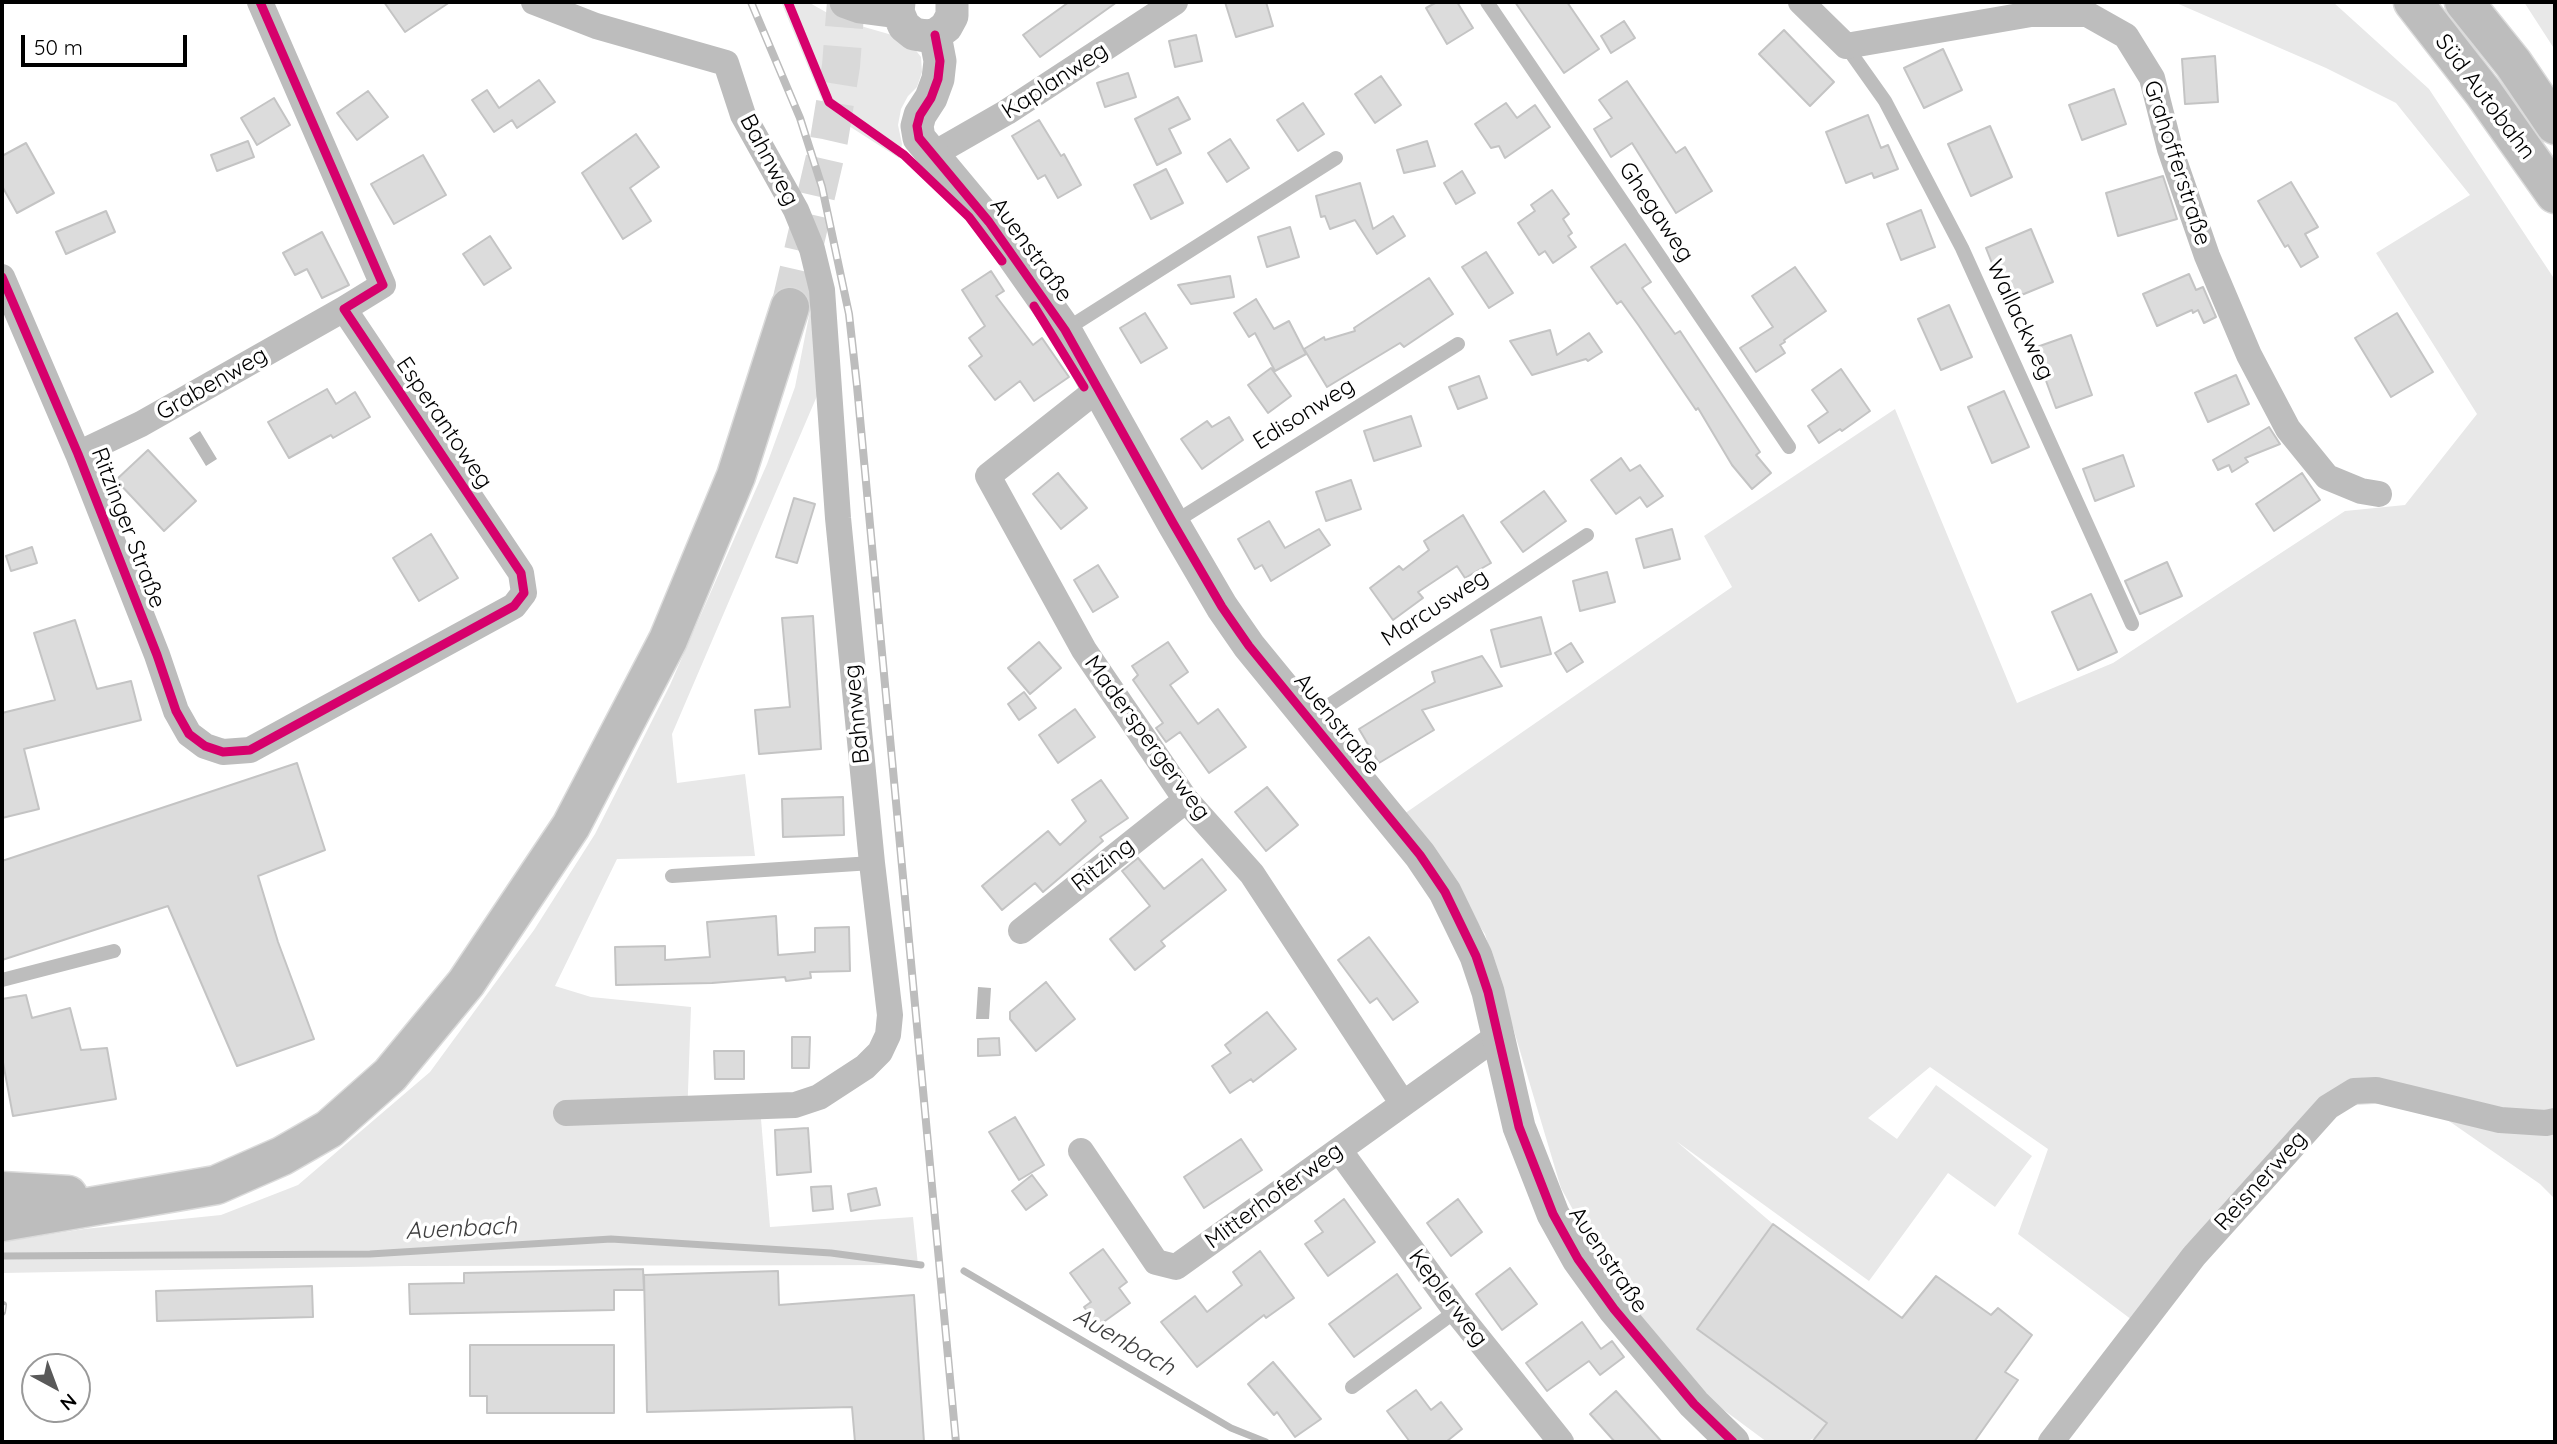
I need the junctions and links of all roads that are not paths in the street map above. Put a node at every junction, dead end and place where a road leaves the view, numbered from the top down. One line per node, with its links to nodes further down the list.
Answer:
1 (260, 2): 19 (street)
2 (534, 2): 32 (street, Bahnweg)
3 (846, 2): 10 (street)
4 (952, 2): 11 (street)
5 (1175, 2): 14 (street, Kaplanweg)
6 (1487, 2): 23 (lane, Ghegaweg)
7 (1801, 2): 12 (street)
8 (2413, 2): 16 (main road, Süd Autobahn)
9 (2463, 2): 13 (main road, Süd Autobahn)
10 (899, 7): 11 (street)
11 (935, 35): 14 (street, Auenstraße)
12 (1846, 46): 25 (street, Grahofferstraße); 28 (lane, Wallackweg)
13 (2555, 125)
14 (932, 155): 20 (street, Auenstraße)
15 (1336, 158): 20 (lane)
16 (2555, 194)
17 (2, 277): 24 (street, Ritzinger Straße)
18 (790, 307): 44 (main road)
19 (344, 309): 24 (street, Grabenweg); 30 (street, Esperantoweg)
20 (1065, 330): 22 (street, Auenstraße)
21 (1458, 344): 26 (lane, Edisonweg)
22 (1098, 389): 26 (street, Auenstraße); 31 (street, Maderspergerweg)
23 (1789, 447)
24 (79, 454): 30 (street, Ritzinger Straße)
25 (2379, 494)
26 (1173, 523): 29 (street, Auenstraße)
27 (1587, 535): 29 (lane, Marcusweg)
28 (2132, 624)
29 (1308, 719): 37 (street, Auenstraße)
30 (250, 750)
31 (1186, 800): 34 (street, Ritzing); 38 (street, Maderspergerweg)
32 (872, 863): 33 (lane); 39 (street, Bahnweg)
33 (672, 876)
34 (1021, 931)
35 (114, 951): 36 (lane)
36 (2, 981)
37 (1499, 1035): 38 (street, Mitterhoferweg); 49 (street, Auenstraße)
38 (1404, 1104): 41 (street, Mitterhoferweg)
39 (566, 1113)
40 (2555, 1121): 50 (street, Reisnerweg)
41 (1339, 1150): 42 (street, Mitterhoferweg); 46 (street, Keplerweg)
42 (1081, 1151)
43 (2, 1191): 44 (main road)
44 (136, 1198): 45 (main road)
45 (2, 1222)
46 (1456, 1311): 47 (lane); 48 (street, Keplerweg)
47 (1352, 1387)
48 (1561, 1442)
49 (1733, 1442)
50 (2051, 1442)

